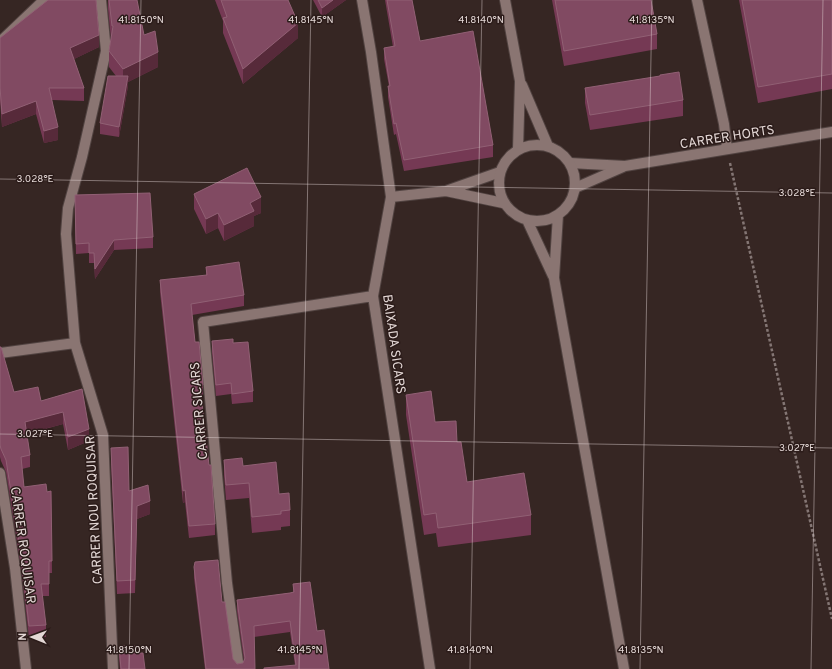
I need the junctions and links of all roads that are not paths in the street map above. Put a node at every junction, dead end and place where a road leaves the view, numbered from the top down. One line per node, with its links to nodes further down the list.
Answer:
1 (44, 0): 6 (street)
2 (101, 0): 23 (street, CARRER NOU ROQUISAR)
3 (362, 0): 17 (street, BAIXADA SICARS)
4 (506, 0): 7 (street)
5 (697, 0): 11 (street)
6 (0, 42)
7 (520, 82): 9 (street); 10 (street)
8 (832, 132): 11 (street, CARRER HORTS)
9 (548, 146): 10 (street); 12 (street)
10 (518, 149): 14 (street)
11 (726, 149): 13 (street, CARRER HORTS)
12 (570, 164): 13 (street, CARRER HORTS); 15 (street)
13 (625, 166): 15 (street, CARRER HORTS)
14 (500, 172): 16 (street); 18 (street)
15 (575, 188): 19 (street)
16 (446, 191): 17 (street); 18 (street)
17 (391, 197): 22 (street, BAIXADA SICARS)
18 (503, 203): 20 (street)
19 (558, 215): 20 (street); 21 (street)
20 (527, 220): 21 (street)
21 (554, 278): 30 (street)
22 (374, 296): 28 (street, CARRER SICARS); 29 (street, BAIXADA SICARS)
23 (75, 343): 24 (street); 27 (street, CARRER NOU ROQUISAR)
24 (0, 353)
25 (0, 473): 26 (street, CARRER ROQUISAR)
26 (26, 669)
27 (113, 669)
28 (239, 669)
29 (430, 669)
30 (624, 669)

